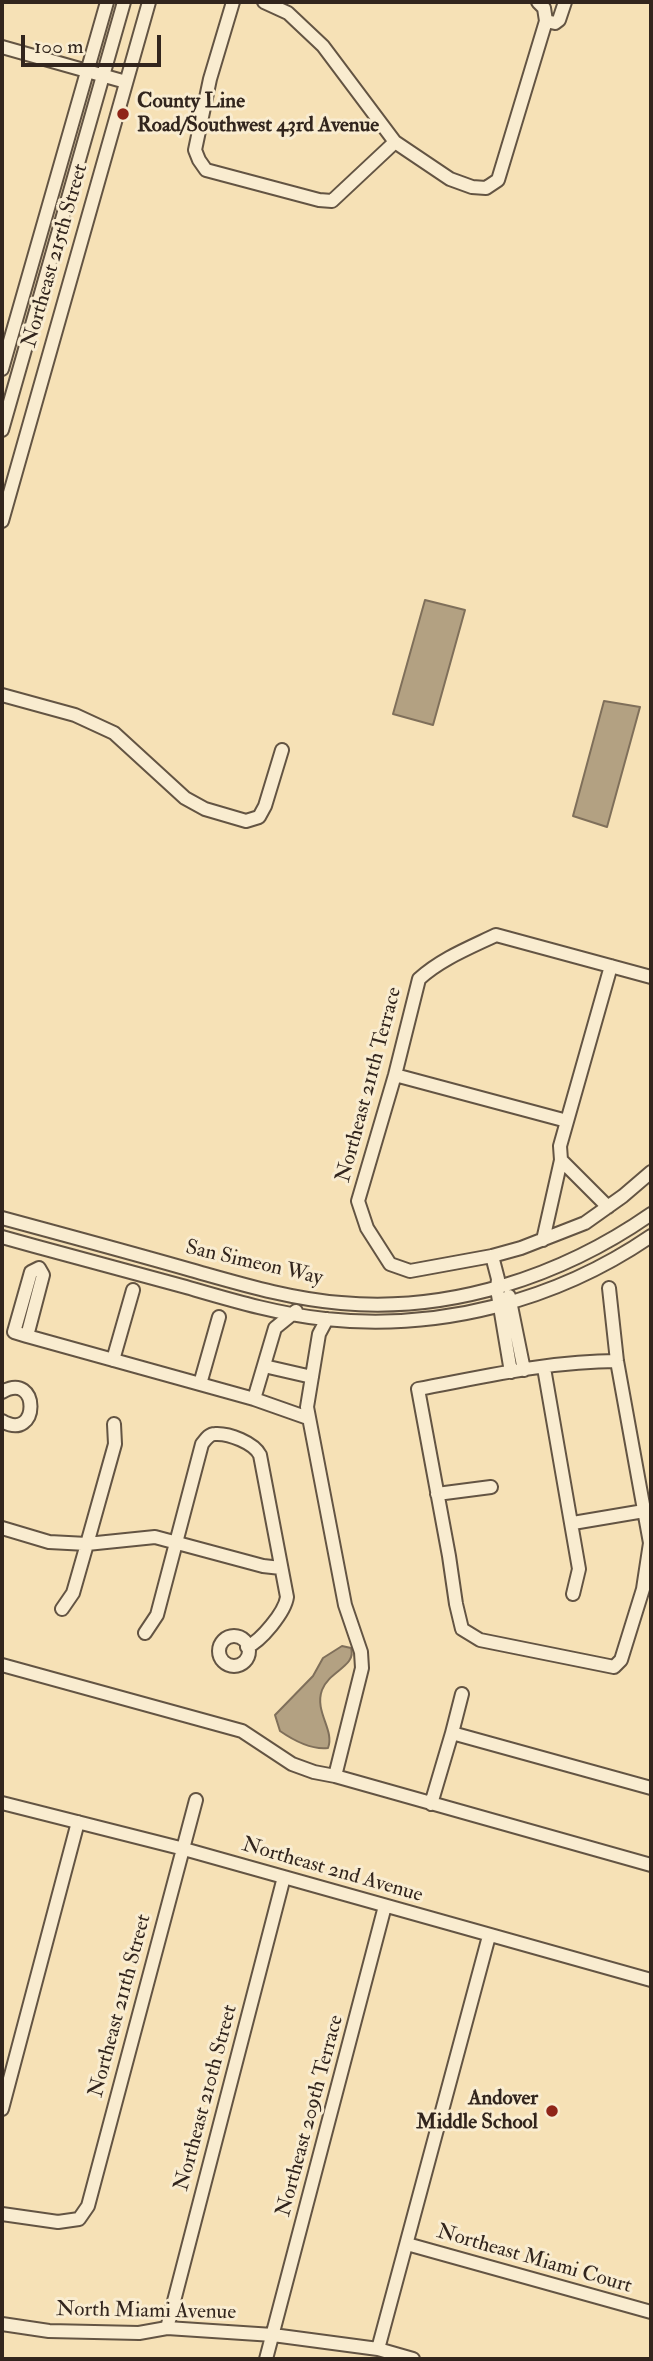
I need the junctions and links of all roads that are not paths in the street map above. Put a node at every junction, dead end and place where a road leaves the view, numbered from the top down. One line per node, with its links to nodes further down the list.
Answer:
1 (107, 2): 10 (street)
2 (124, 2): 11 (street, Northeast 215th Street)
3 (149, 2): 12 (street, Northeast 215th Street)
4 (233, 2): 13 (street)
5 (264, 2): 13 (street)
6 (538, 2): 8 (street)
7 (565, 2): 8 (street)
8 (546, 21): 13 (street)
9 (2, 47): 10 (street)
10 (87, 71): 11 (street); 14 (street)
11 (103, 75): 12 (street); 15 (street, Northeast 215th Street)
12 (126, 82): 16 (street, Northeast 215th Street)
13 (395, 142)
14 (2, 369)
15 (2, 427)
16 (2, 521)
17 (2, 695): 18 (street)
18 (282, 750)
19 (611, 966): 20 (street); 21 (street, Northeast 211th Terrace); 22 (street)
20 (651, 977)
21 (395, 1075): 22 (street); 31 (street, Northeast 211th Terrace)
22 (567, 1121): 23 (street)
23 (561, 1160): 25 (street); 30 (street)
24 (651, 1172): 25 (street)
25 (608, 1207): 30 (street)
26 (651, 1214): 32 (street, San Simeon Way)
27 (2, 1218): 35 (street, San Simeon Way)
28 (651, 1236): 36 (street, San Simeon Way)
29 (2, 1237): 37 (street, San Simeon Way)
30 (543, 1240): 31 (street)
31 (492, 1256): 32 (street)
32 (501, 1284): 35 (street, San Simeon Way); 36 (street)
33 (609, 1288): 46 (street)
34 (133, 1290): 45 (street)
35 (309, 1303): 38 (street); 40 (street)
36 (505, 1304): 41 (street, San Simeon Way); 49 (street)
37 (268, 1309): 38 (street, San Simeon Way); 42 (street)
38 (290, 1314): 40 (street, San Simeon Way); 42 (street)
39 (219, 1317): 51 (street)
40 (313, 1318): 41 (street, San Simeon Way); 43 (street)
41 (327, 1320): 43 (street)
42 (275, 1328): 47 (street)
43 (319, 1334): 50 (street)
44 (27, 1336): 44 (street); 45 (street)
45 (113, 1360): 51 (street)
46 (617, 1361): 48 (street); 59 (street)
47 (264, 1366): 50 (street); 53 (street)
48 (544, 1368): 49 (street); 60 (street)
49 (518, 1371): 58 (street)
50 (308, 1376): 54 (street)
51 (200, 1384): 53 (street)
52 (2, 1392): 55 (street)
53 (254, 1399): 54 (street)
54 (303, 1416): 72 (street)
55 (2, 1421)
56 (114, 1424): 63 (street)
57 (491, 1487): 58 (street)
58 (437, 1494): 59 (street)
59 (644, 1511): 60 (street)
60 (573, 1523): 65 (street)
61 (2, 1528): 63 (street)
62 (175, 1542): 63 (street); 64 (street); 64 (street); 67 (street)
63 (87, 1545): 66 (street)
64 (281, 1568): 68 (street)
65 (573, 1594)
66 (62, 1609)
67 (145, 1633)
68 (247, 1647)
69 (2, 1665): 72 (street)
70 (462, 1694): 71 (street)
71 (452, 1733): 73 (street); 76 (street)
72 (335, 1776): 76 (street)
73 (651, 1788)
74 (196, 1800): 78 (street, Northeast 211th Street)
75 (2, 1803): 77 (street, Northeast 2nd Avenue)
76 (431, 1804): 79 (street)
77 (78, 1822): 78 (street, Northeast 2nd Avenue); 84 (street)
78 (184, 1849): 80 (street, Northeast 2nd Avenue); 85 (street, Northeast 211th Street)
79 (651, 1865)
80 (284, 1877): 81 (street, Northeast 2nd Avenue); 89 (street, Northeast 210th Street)
81 (385, 1906): 82 (street, Northeast 2nd Avenue); 90 (street, Northeast 209th Terrace)
82 (489, 1936): 83 (street, Northeast 2nd Avenue); 86 (street)
83 (651, 1980)
84 (2, 2109)
85 (2, 2214)
86 (407, 2244): 87 (street, Northeast Miami Court); 91 (street)
87 (651, 2312)
88 (2, 2324): 89 (street, North Miami Avenue)
89 (167, 2328): 90 (street, North Miami Avenue)
90 (273, 2335): 91 (street, North Miami Avenue); 92 (street, Northeast 209th Terrace)
91 (378, 2349): 93 (street, North Miami Avenue)
92 (266, 2359)
93 (413, 2359)

